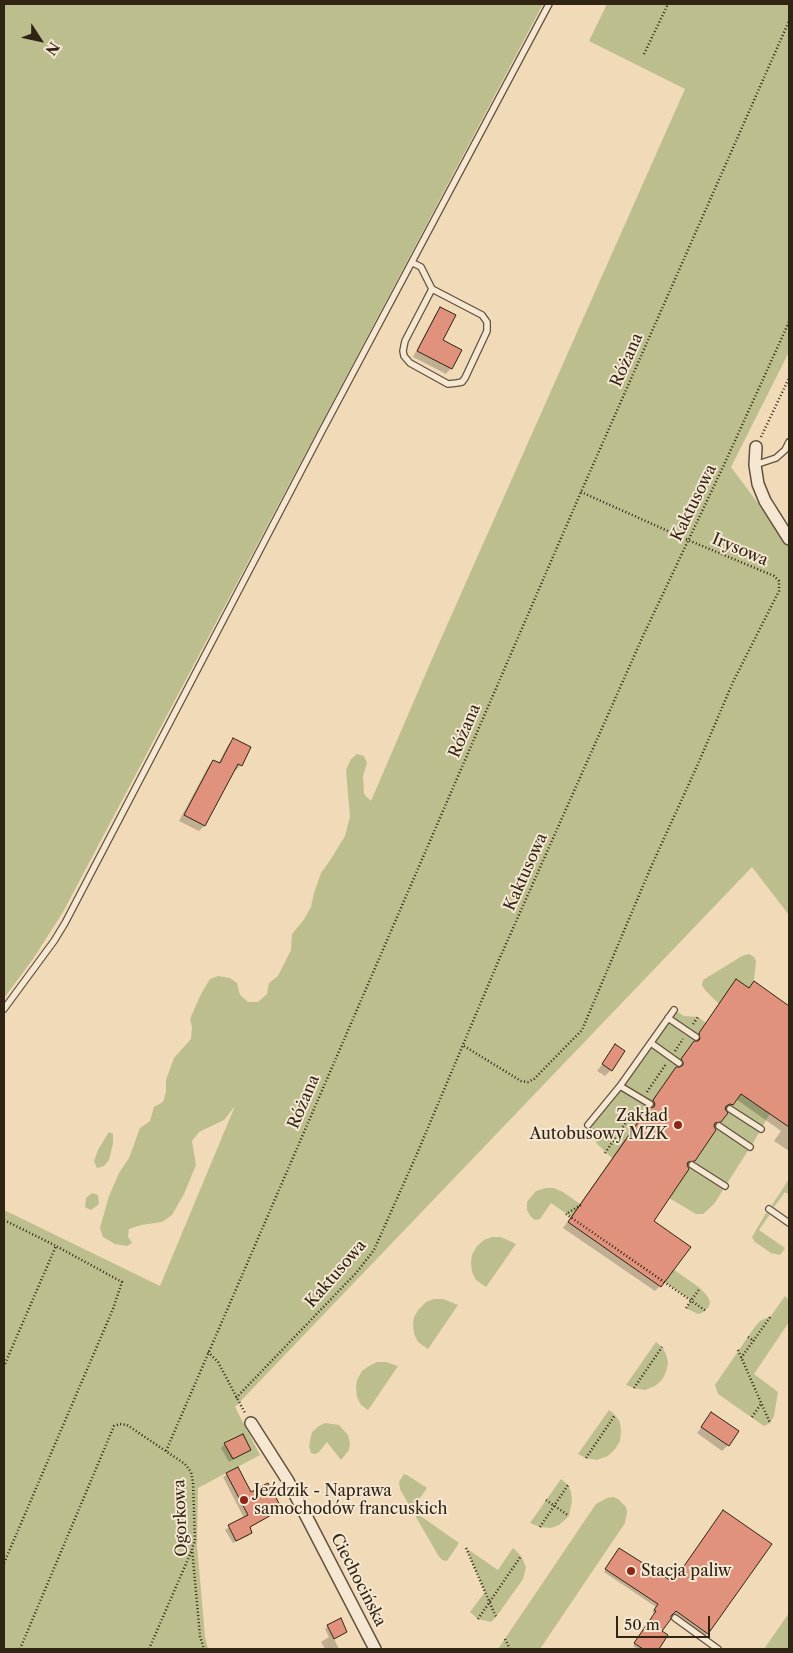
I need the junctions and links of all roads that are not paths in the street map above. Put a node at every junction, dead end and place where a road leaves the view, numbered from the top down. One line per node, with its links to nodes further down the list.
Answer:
1 (549, 4): 2 (lane)
2 (413, 263): 3 (lane); 8 (lane)
3 (432, 289): 3 (lane)
4 (789, 442): 6 (lane)
5 (756, 447): 6 (street)
6 (755, 465): 7 (street)
7 (789, 539)
8 (4, 1009)
9 (674, 1010): 10 (lane)
10 (668, 1018): 11 (lane); 12 (lane)
11 (696, 1037)
12 (651, 1044): 13 (lane); 14 (lane)
13 (679, 1063)
14 (620, 1086): 15 (lane); 17 (lane)
15 (650, 1104)
16 (730, 1109): 19 (lane)
17 (588, 1125)
18 (719, 1126): 20 (lane)
19 (761, 1129)
20 (750, 1147)
21 (692, 1165): 22 (lane)
22 (725, 1186)
23 (769, 1209): 24 (lane)
24 (789, 1223)
25 (251, 1423): 27 (street, Ciechocińska)
26 (675, 1618): 28 (lane)
27 (375, 1649)
28 (718, 1649)

